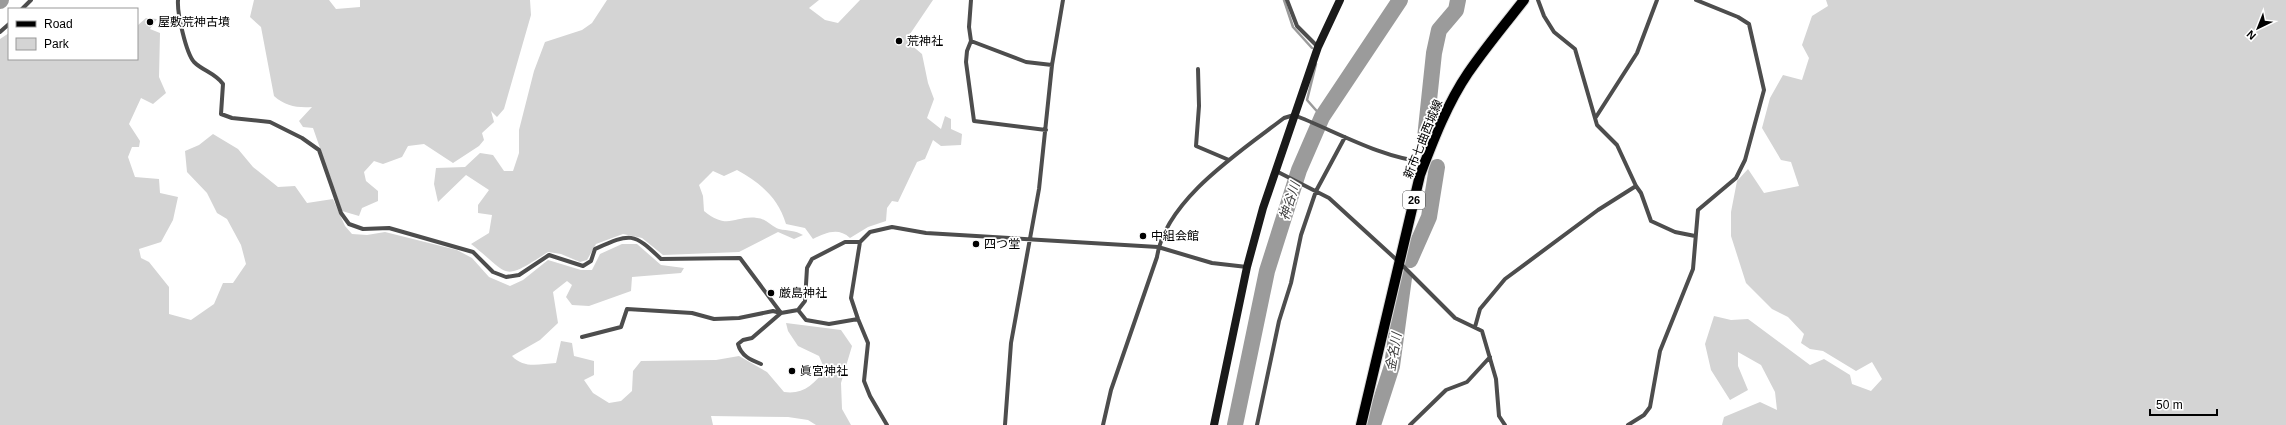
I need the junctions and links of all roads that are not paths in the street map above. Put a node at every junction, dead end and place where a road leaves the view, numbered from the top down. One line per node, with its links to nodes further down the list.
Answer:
1 (31, 0): 11 (street)
2 (178, 0): 34 (street)
3 (971, 0): 14 (street)
4 (1063, 0): 16 (street)
5 (1287, 0): 15 (street)
6 (1340, 0): 15 (street)
7 (1524, 0): 23 (main road, 新市七曲西城線 / 26)
8 (1538, 0): 19 (street)
9 (1658, 0): 19 (street)
10 (1696, 0): 27 (street)
11 (23, 8)
12 (8, 25): 13 (street)
13 (0, 32)
14 (971, 41): 16 (street); 20 (street)
15 (1318, 47): 18 (street)
16 (1052, 65): 20 (street)
17 (1198, 69): 22 (street)
18 (1297, 116): 21 (street); 22 (street); 24 (street)
19 (1596, 117): 25 (street)
20 (1046, 130): 28 (street)
21 (1345, 137): 23 (street); 26 (street)
22 (1229, 160): 30 (street)
23 (1425, 162): 31 (main road, 新市七曲西城線 / 26)
24 (1276, 171): 26 (street); 32 (street)
25 (1636, 186): 27 (street); 36 (street)
26 (1316, 191): 31 (street); 44 (street)
27 (1695, 236): 48 (street)
28 (1031, 238): 29 (street); 30 (street); 41 (street)
29 (860, 242): 33 (street); 35 (street)
30 (1158, 247): 32 (street); 42 (street)
31 (1399, 262): 36 (street); 45 (main road, 新市七曲西城線 / 26)
32 (1247, 267): 43 (street)
33 (798, 310): 34 (street); 35 (street)
34 (781, 313): 37 (street); 39 (street)
35 (858, 320): 40 (street)
36 (1474, 327): 38 (street)
37 (582, 337)
38 (1490, 357): 46 (street); 47 (street)
39 (761, 364)
40 (887, 425)
41 (1004, 425)
42 (1103, 425)
43 (1214, 425)
44 (1257, 425)
45 (1361, 425)
46 (1410, 425)
47 (1505, 425)
48 (1628, 425)

